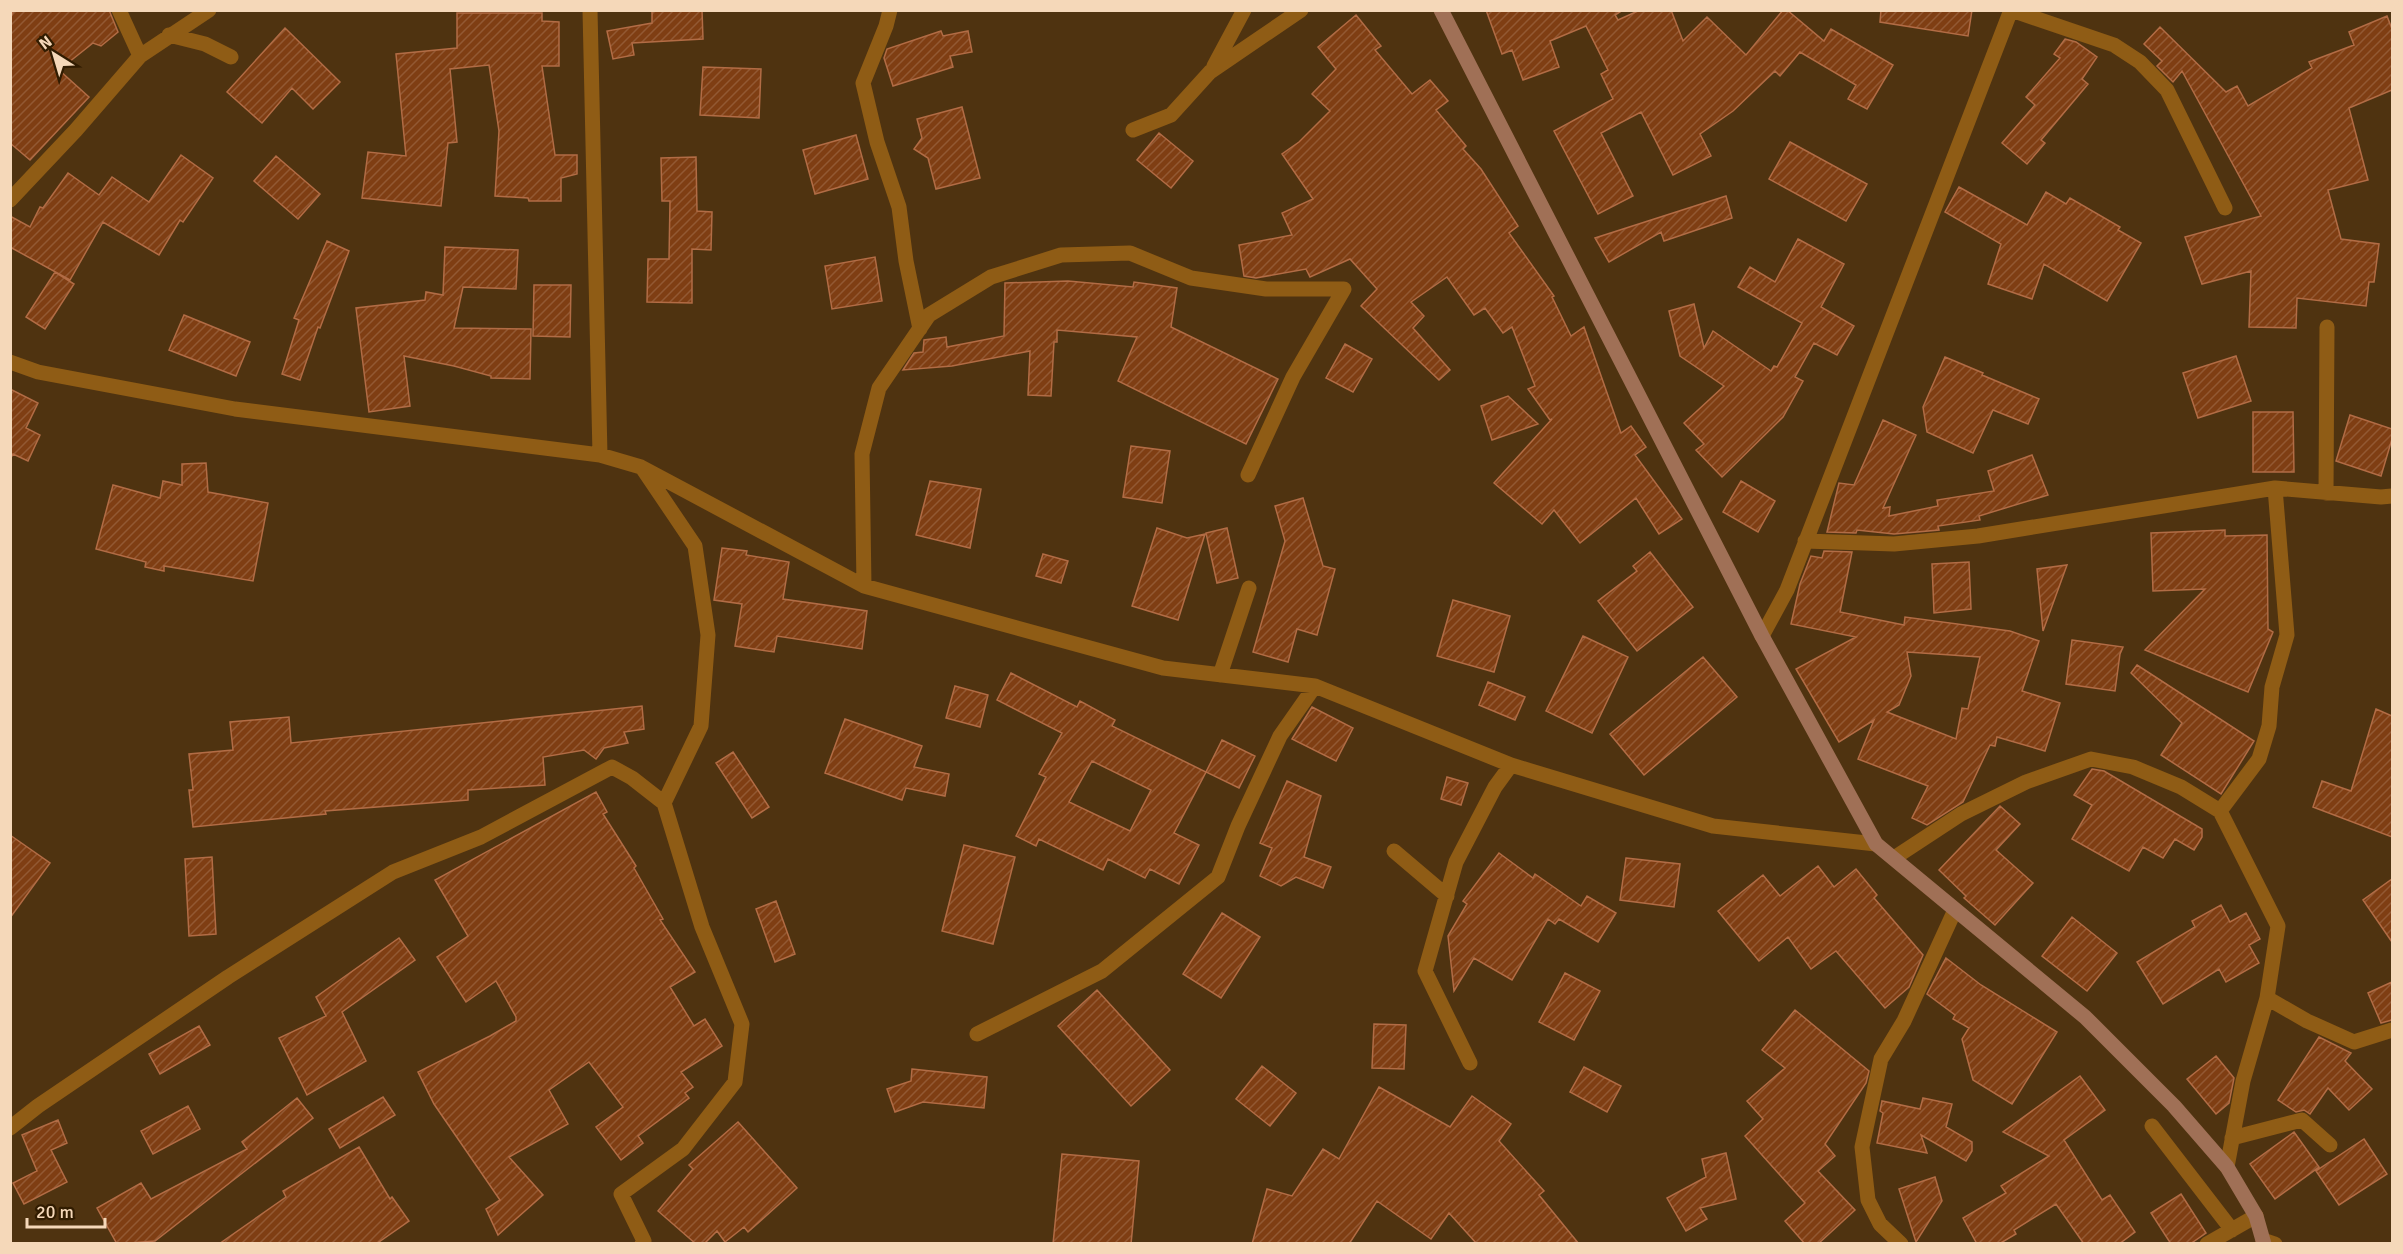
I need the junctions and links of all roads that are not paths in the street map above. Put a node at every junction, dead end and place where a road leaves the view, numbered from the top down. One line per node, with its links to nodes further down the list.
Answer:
1 (118, 10): 9 (street)
2 (209, 10): 8 (street)
3 (590, 10): 18 (street)
4 (890, 10): 16 (street)
5 (1244, 10): 11 (street)
6 (1301, 10): 11 (street)
7 (1441, 10): 27 (street)
8 (169, 35): 9 (street); 10 (street)
9 (140, 56): 13 (street)
10 (231, 57)
11 (1210, 72): 12 (street)
12 (1133, 130)
13 (10, 200)
14 (2224, 208): 24 (street)
15 (2327, 327): 22 (street)
16 (920, 329): 20 (street); 25 (street)
17 (10, 362): 18 (street)
18 (600, 455): 19 (street)
19 (641, 466): 25 (street); 31 (street)
20 (1248, 475)
21 (2275, 488): 22 (street); 24 (street); 32 (street)
22 (2326, 493): 23 (street)
23 (2392, 496)
24 (1805, 542): 27 (street)
25 (864, 586): 28 (street)
26 (1249, 588): 28 (street)
27 (1762, 636): 33 (street)
28 (1220, 675): 29 (street)
29 (1316, 686): 30 (street); 40 (street)
30 (1511, 765): 33 (street); 36 (street)
31 (664, 803): 43 (street); 50 (street)
32 (2220, 812): 35 (street); 38 (street)
33 (1876, 844): 35 (street)
34 (1394, 851): 36 (street)
35 (1894, 858): 37 (street)
36 (1447, 896): 41 (street)
37 (1955, 910): 46 (street); 51 (street)
38 (2267, 998): 39 (street); 44 (street)
39 (2392, 1030)
40 (977, 1034)
41 (1470, 1063)
42 (2152, 1126): 48 (street)
43 (10, 1128)
44 (2232, 1138): 45 (street); 46 (street)
45 (2330, 1145)
46 (2227, 1167): 47 (street)
47 (2256, 1216): 48 (street); 49 (street)
48 (2232, 1230): 52 (street)
49 (2267, 1242)
50 (642, 1244)
51 (1901, 1244)
52 (2207, 1244)

